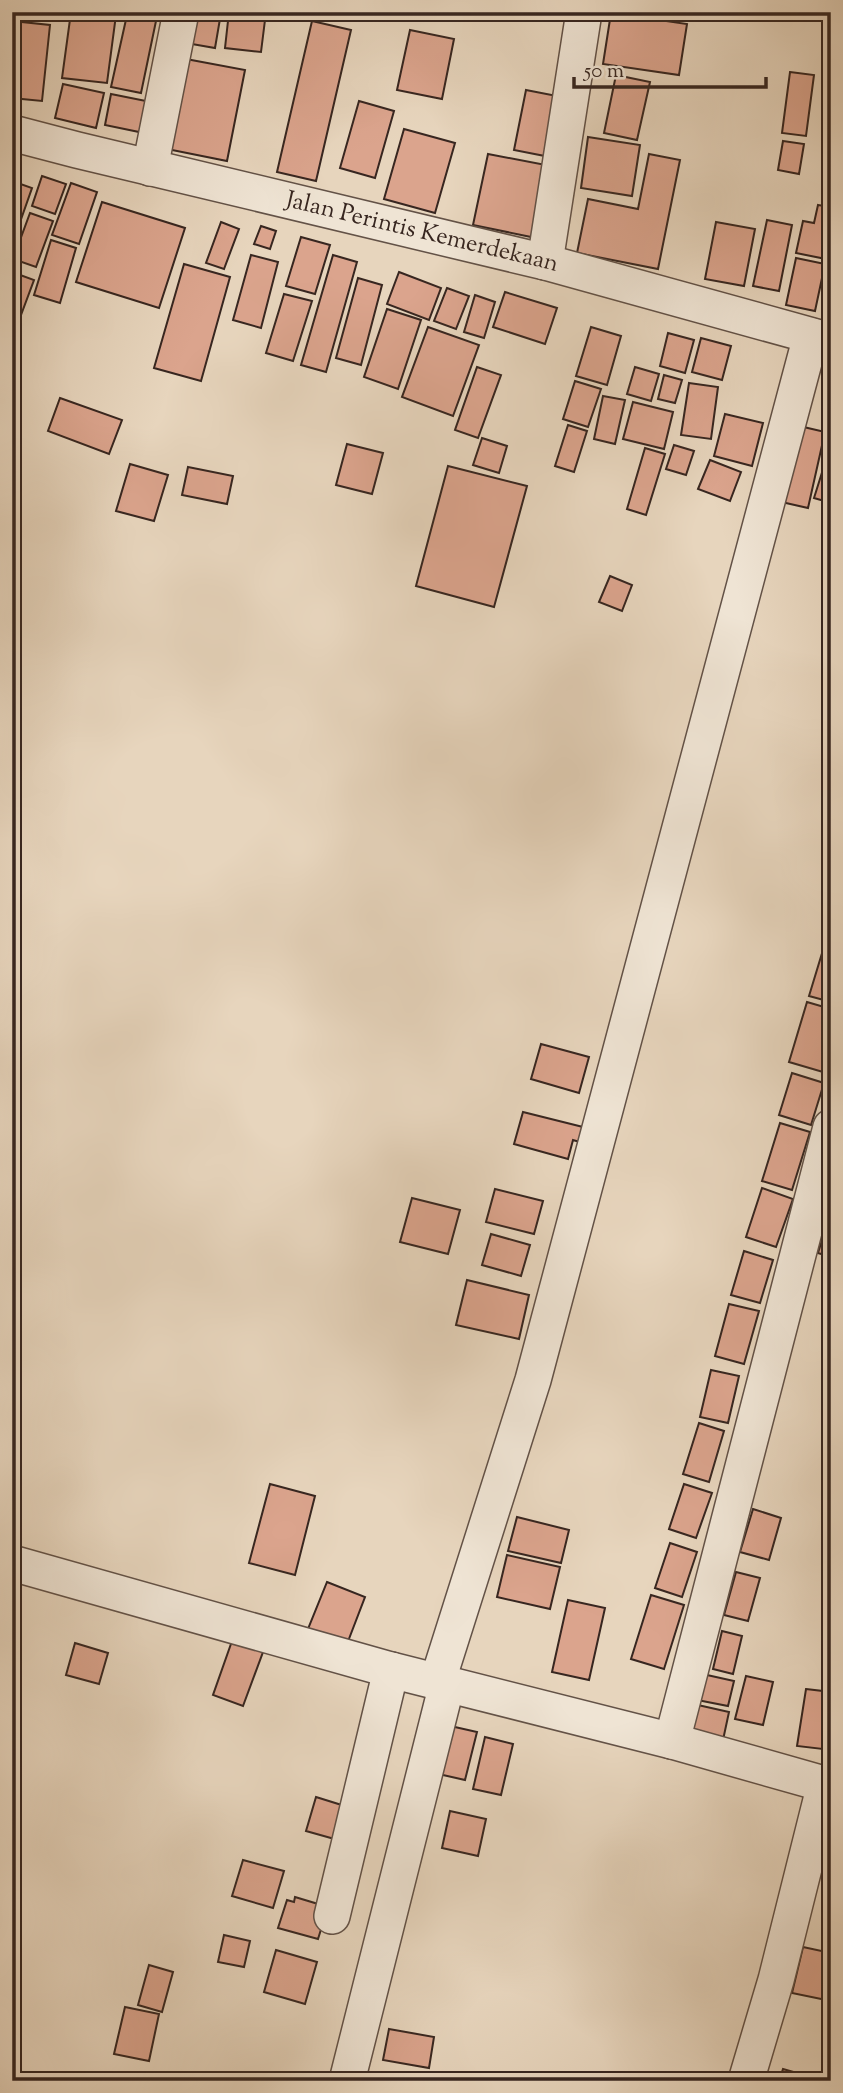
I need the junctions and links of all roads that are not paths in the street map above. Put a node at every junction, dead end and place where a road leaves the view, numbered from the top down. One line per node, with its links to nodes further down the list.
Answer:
1 (181, 12): 4 (street)
2 (584, 12): 5 (street)
3 (12, 133): 4 (street, Jalan Perintis Kemerdekaan)
4 (150, 168): 5 (street, Jalan Perintis Kemerdekaan)
5 (545, 262): 6 (street, Jalan Perintis Kemerdekaan)
6 (821, 339): 10 (street)
7 (831, 1127): 11 (street)
8 (12, 1563): 9 (street)
9 (391, 1670): 10 (street); 13 (street)
10 (442, 1683): 11 (street); 14 (street)
11 (672, 1741): 12 (street)
12 (828, 1785): 15 (street)
13 (331, 1916)
14 (347, 2081)
15 (746, 2081)

